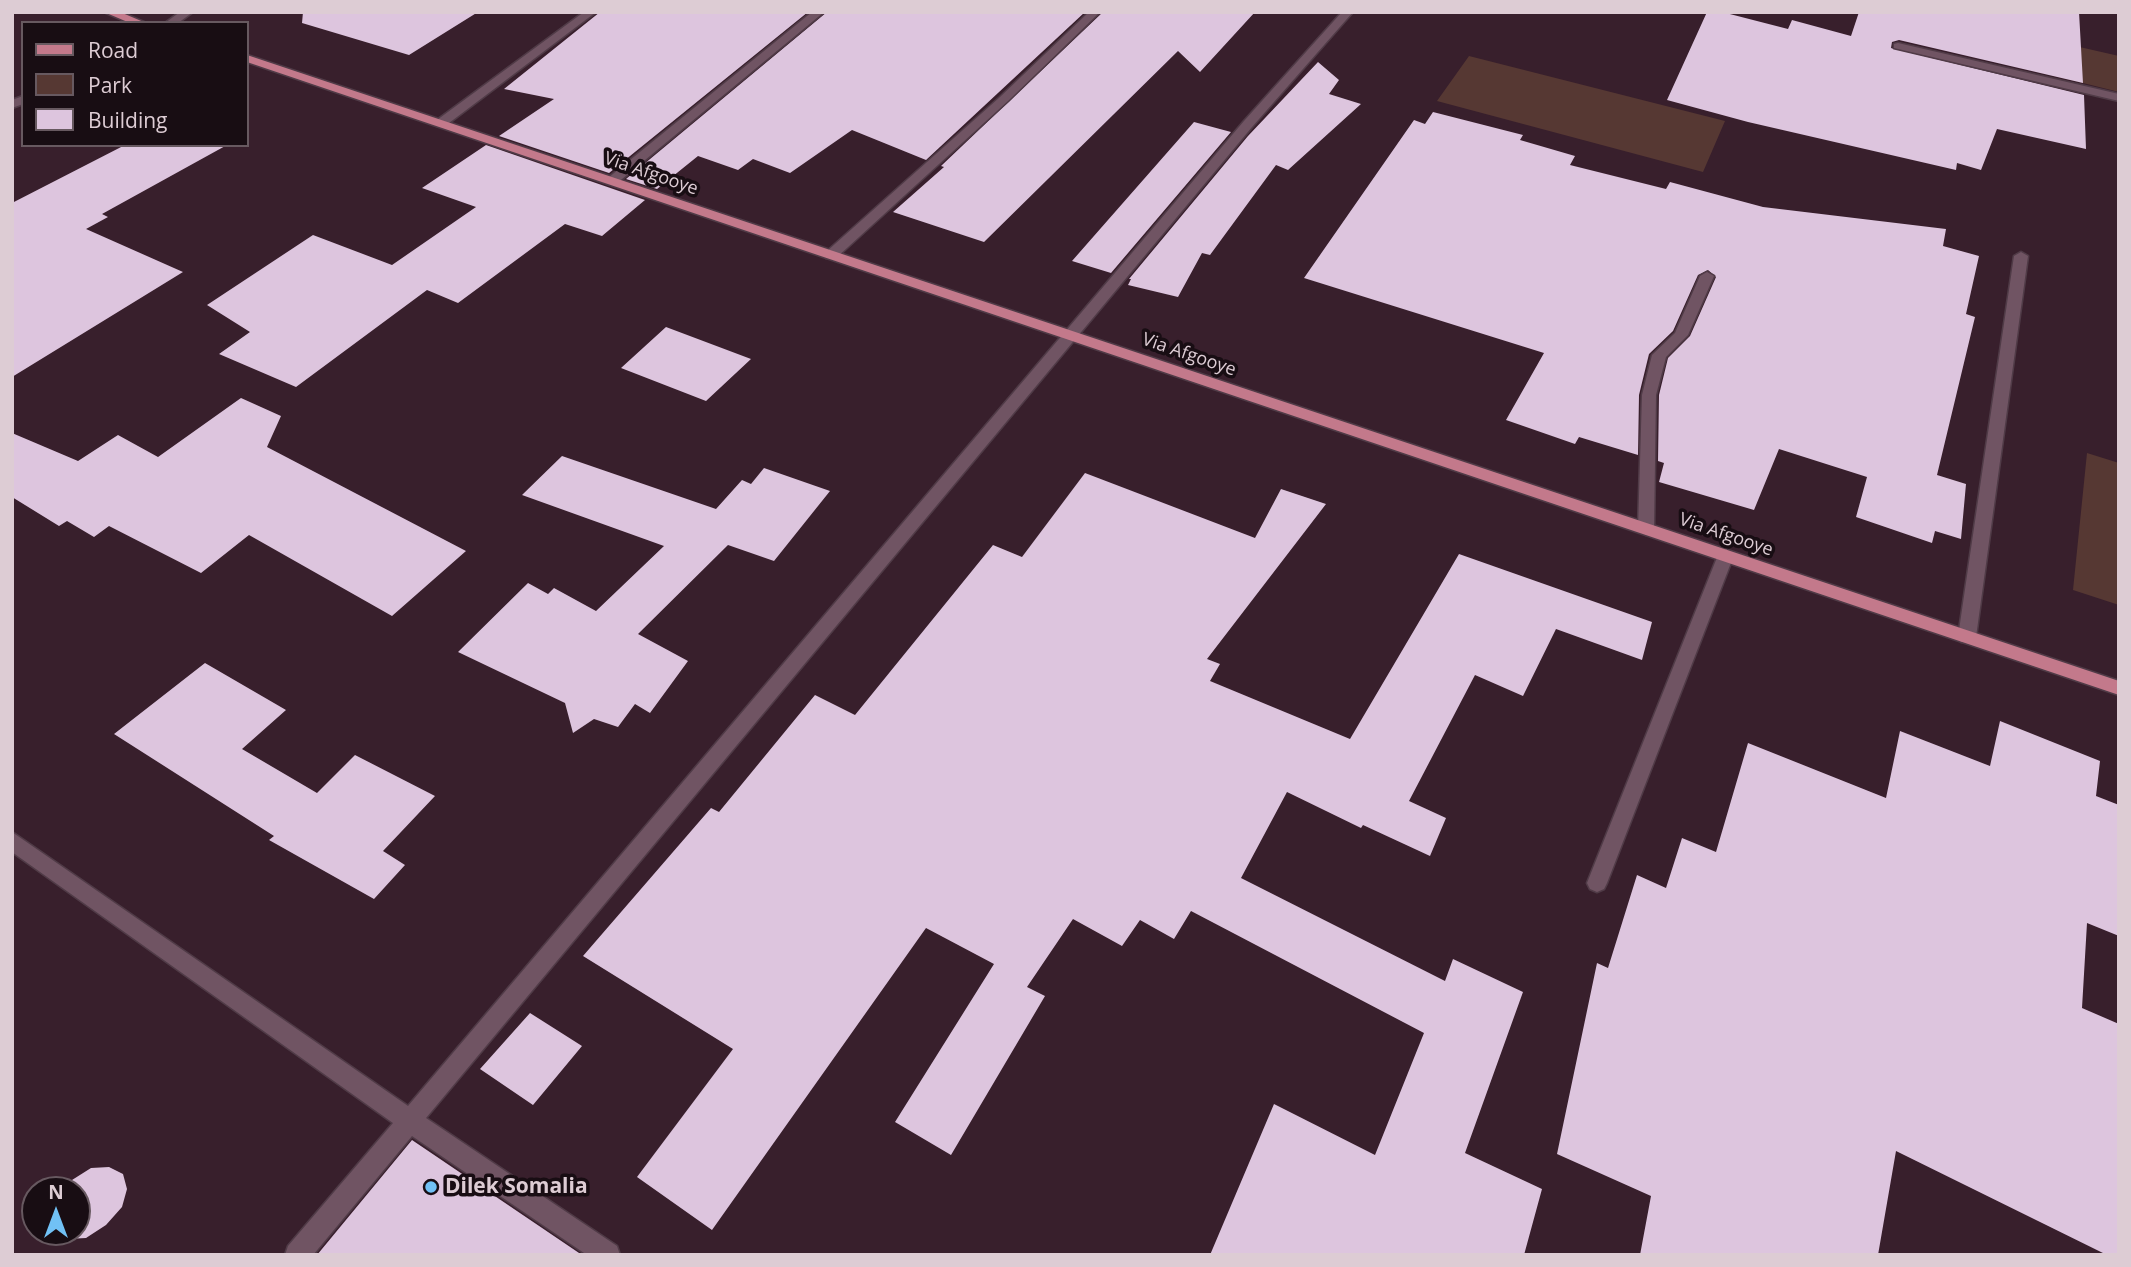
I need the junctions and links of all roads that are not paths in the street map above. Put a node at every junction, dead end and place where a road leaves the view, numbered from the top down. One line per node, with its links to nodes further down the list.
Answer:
1 (109, 12): 6 (main road)
2 (591, 12): 10 (street)
3 (819, 12): 11 (street)
4 (1095, 12): 12 (street)
5 (1348, 12): 15 (street)
6 (135, 21)
7 (1898, 46): 9 (street)
8 (248, 58): 10 (main road, Via Afgooye)
9 (2119, 97)
10 (441, 123): 11 (main road, Via Afgooye)
11 (612, 181): 12 (main road, Via Afgooye)
12 (831, 255): 15 (main road, Via Afgooye)
13 (2021, 256): 18 (street)
14 (1707, 276): 16 (street)
15 (1071, 335): 16 (main road, Via Afgooye); 22 (street)
16 (1646, 529): 17 (main road, Via Afgooye)
17 (1726, 555): 18 (main road, Via Afgooye); 21 (street)
18 (1967, 637): 19 (main road, Via Afgooye)
19 (2119, 688)
20 (12, 841): 22 (street)
21 (1597, 883)
22 (409, 1120): 23 (street); 24 (street)
23 (297, 1255)
24 (608, 1255)

